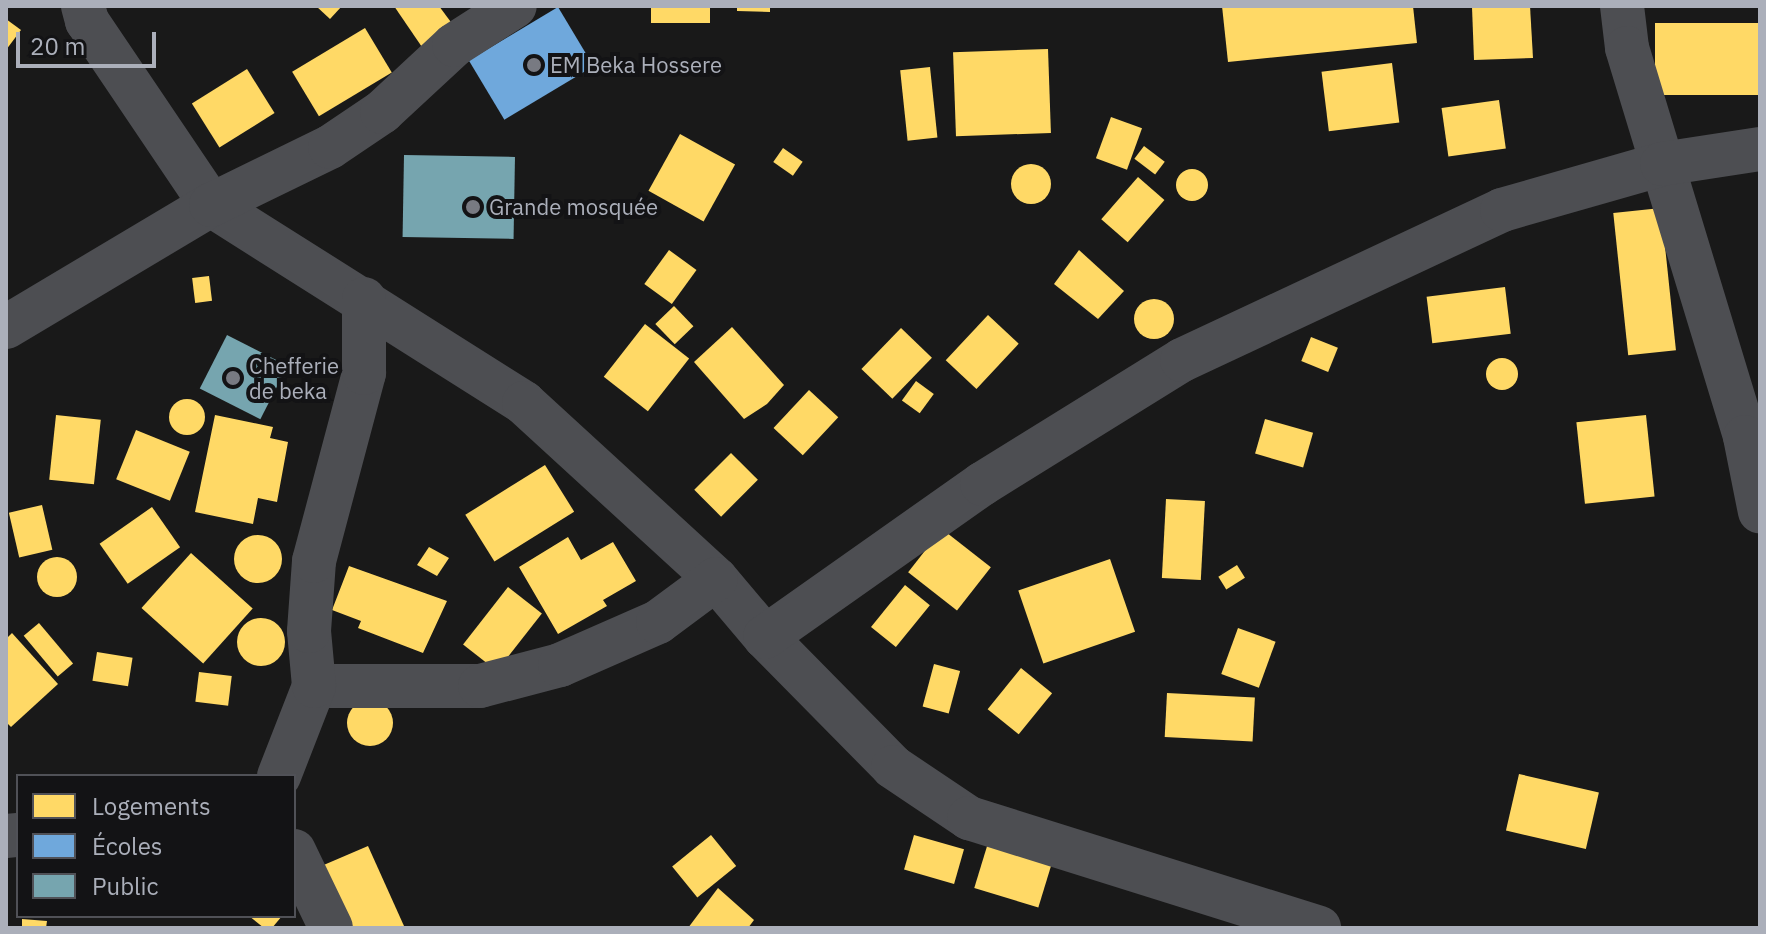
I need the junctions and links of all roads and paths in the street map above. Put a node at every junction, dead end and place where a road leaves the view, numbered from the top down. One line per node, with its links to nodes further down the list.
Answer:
1 (83, 6): 6 (street)
2 (515, 6): 6 (street)
3 (1622, 6): 5 (street)
4 (1760, 149): 5 (street)
5 (1662, 164): 9 (street); 11 (street)
6 (211, 205): 7 (street); 8 (street)
7 (364, 299): 10 (street); 12 (street)
8 (6, 327)
9 (1760, 512)
10 (716, 579): 11 (street); 12 (street)
11 (765, 637): 16 (street)
12 (314, 686): 13 (street)
13 (280, 774)
14 (296, 855): 15 (street)
15 (331, 928)
16 (1319, 928)

